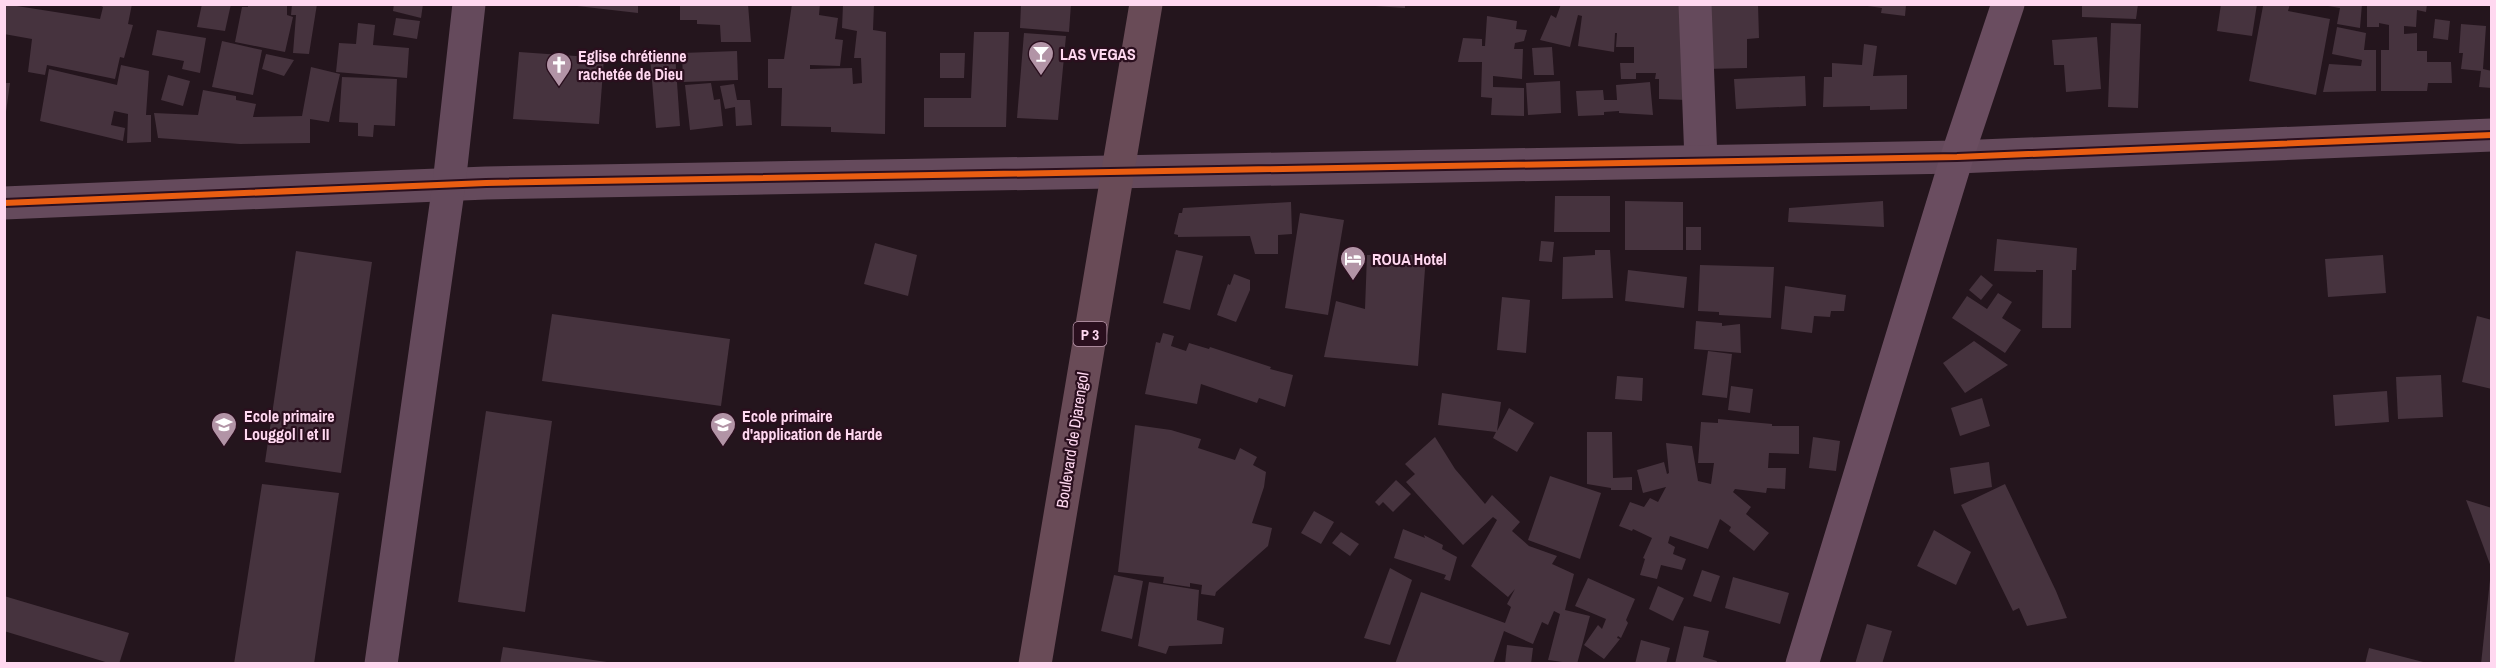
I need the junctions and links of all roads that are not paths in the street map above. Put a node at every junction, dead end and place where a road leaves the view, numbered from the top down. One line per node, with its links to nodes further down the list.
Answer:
1 (470, 4): 9 (street)
2 (1146, 4): 8 (main road, Boulevard de Djarengol / P 3)
3 (1695, 4): 7 (street)
4 (2008, 4): 6 (main road)
5 (2492, 135): 6 (street)
6 (1957, 157): 7 (street); 13 (main road)
7 (1701, 161): 8 (street)
8 (1117, 172): 9 (street); 11 (main road, Boulevard de Djarengol / P 3)
9 (449, 184): 10 (street); 12 (street)
10 (4, 203)
11 (1042, 662)
12 (381, 663)
13 (1802, 663)

